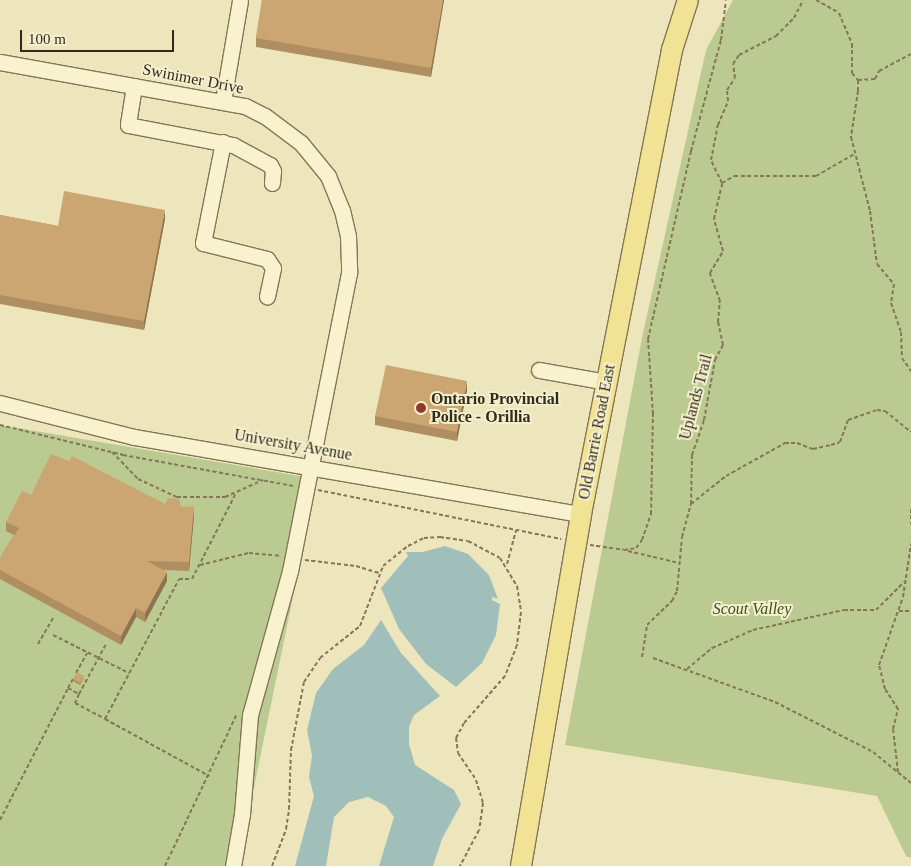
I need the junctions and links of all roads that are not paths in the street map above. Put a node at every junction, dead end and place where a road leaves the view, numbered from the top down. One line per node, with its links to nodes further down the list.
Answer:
1 (240, 0): 5 (street)
2 (688, 0): 10 (main road, Old Barrie Road East)
3 (0, 62): 4 (street, Swinimer Drive)
4 (134, 86): 5 (street, Swinimer Drive); 6 (street)
5 (223, 101): 12 (street, Swinimer Drive)
6 (224, 142): 7 (street); 8 (street)
7 (272, 183)
8 (267, 296)
9 (539, 370): 10 (street)
10 (607, 382): 13 (main road, Old Barrie Road East)
11 (0, 403): 12 (street, University Avenue)
12 (312, 466): 13 (street, University Avenue); 14 (street, Swinimer Drive)
13 (581, 514): 15 (main road, Old Barrie Road East)
14 (233, 866)
15 (521, 866)

